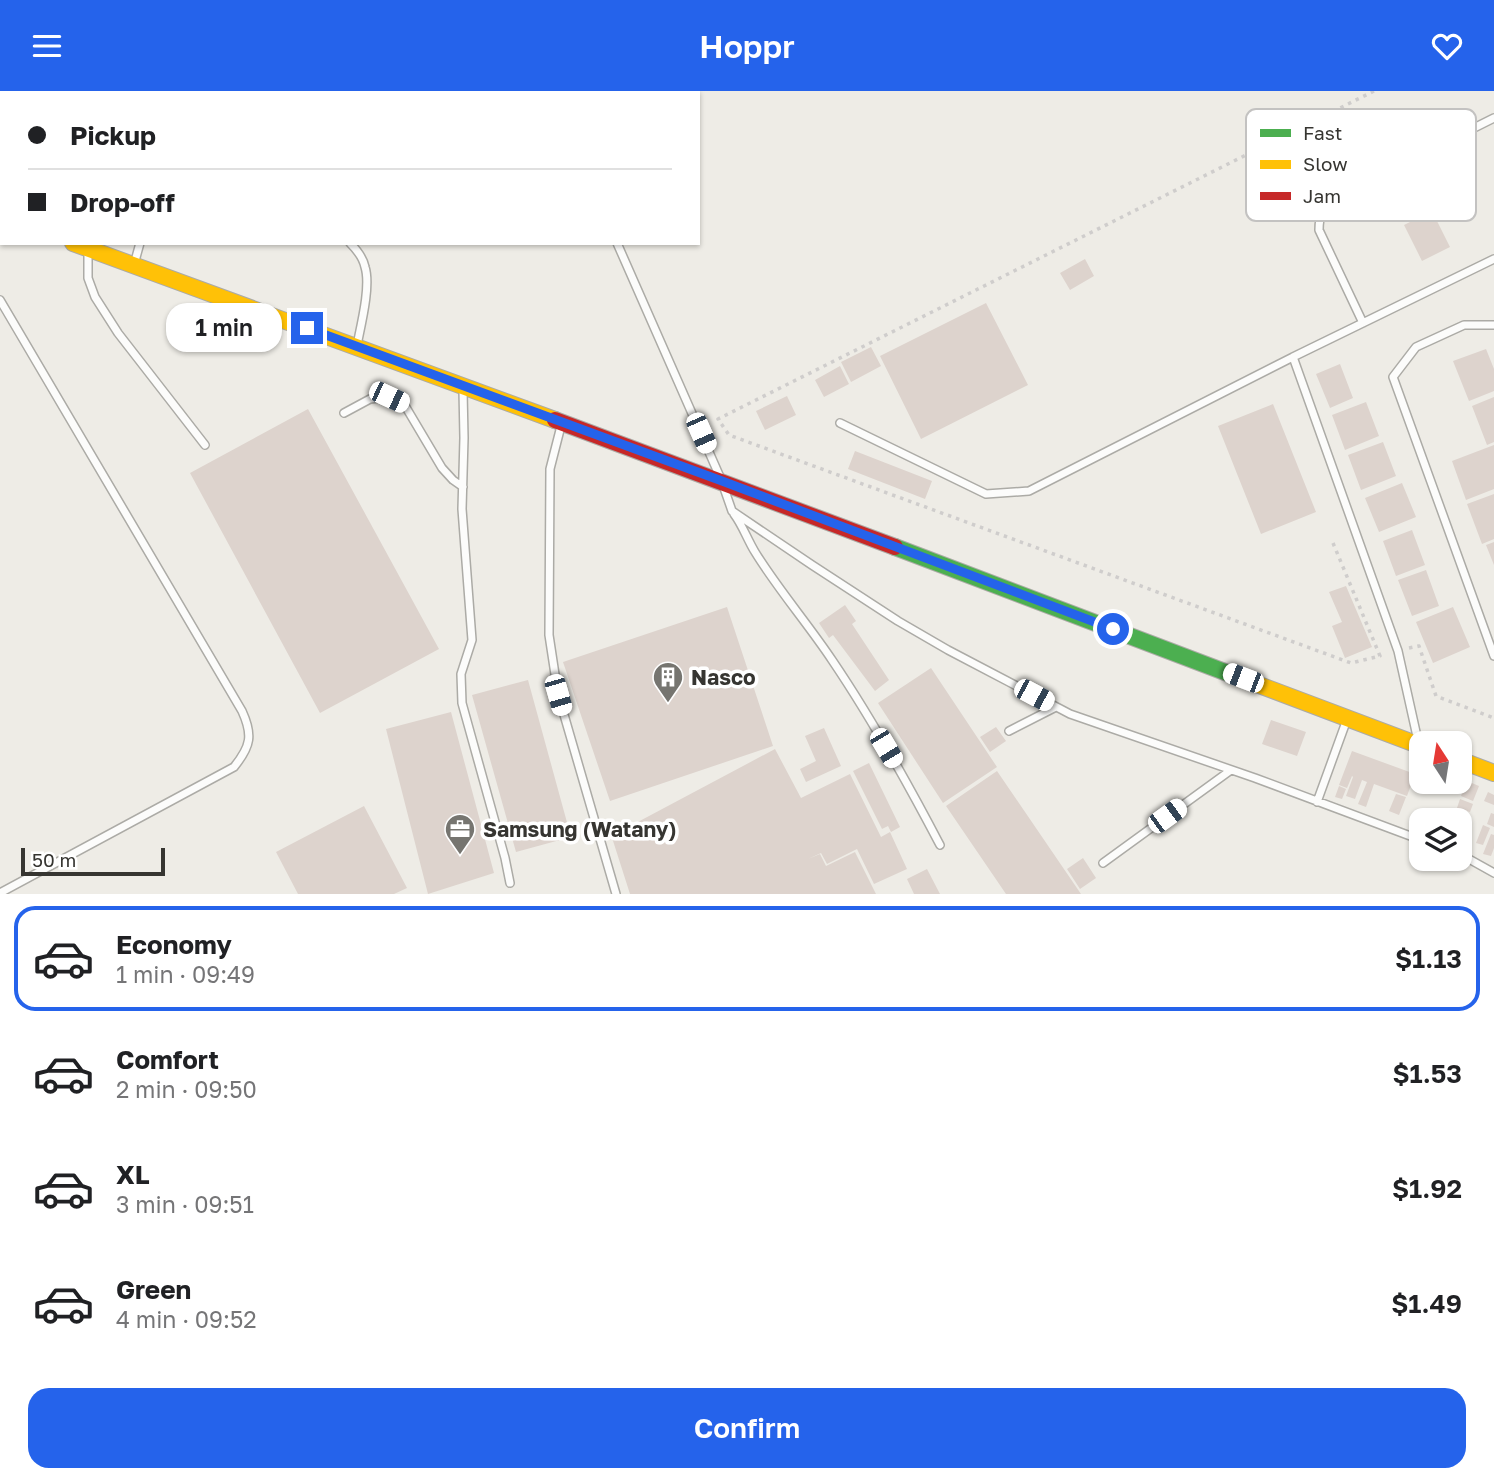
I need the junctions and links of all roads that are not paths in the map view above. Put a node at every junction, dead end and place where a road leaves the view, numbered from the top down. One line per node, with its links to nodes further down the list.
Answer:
1 (1494, 118): 2 (lane)
2 (1476, 127)
3 (1319, 221): 11 (lane)
4 (83, 245): 9 (street); 19 (lane)
5 (139, 245): 9 (lane)
6 (352, 245): 13 (lane)
7 (618, 245): 20 (lane)
8 (1494, 259): 11 (lane)
9 (134, 265): 13 (street)
10 (0, 300): 39 (lane)
11 (1363, 323): 14 (lane)
12 (1494, 325): 23 (lane)
13 (356, 347): 15 (street)
14 (1293, 357): 18 (lane); 27 (lane)
15 (463, 386): 17 (street); 21 (lane)
16 (344, 413): 21 (lane)
17 (562, 422): 20 (street); 40 (lane)
18 (841, 423)
19 (205, 445)
20 (722, 481): 22 (lane); 25 (street)
21 (463, 487): 38 (lane)
22 (732, 510): 24 (lane); 34 (lane)
23 (1494, 656)
24 (1056, 706): 26 (lane); 30 (lane)
25 (1348, 718): 28 (street); 32 (lane)
26 (1009, 731)
27 (1417, 731)
28 (1409, 741)
29 (1472, 765): 31 (street)
30 (1231, 770): 32 (lane); 36 (lane)
31 (1494, 773)
32 (1317, 802): 33 (lane)
33 (1409, 836)
34 (940, 845)
35 (1472, 861): 37 (lane)
36 (1103, 863)
37 (1494, 873)
38 (510, 883)
39 (0, 893)
40 (616, 894)

